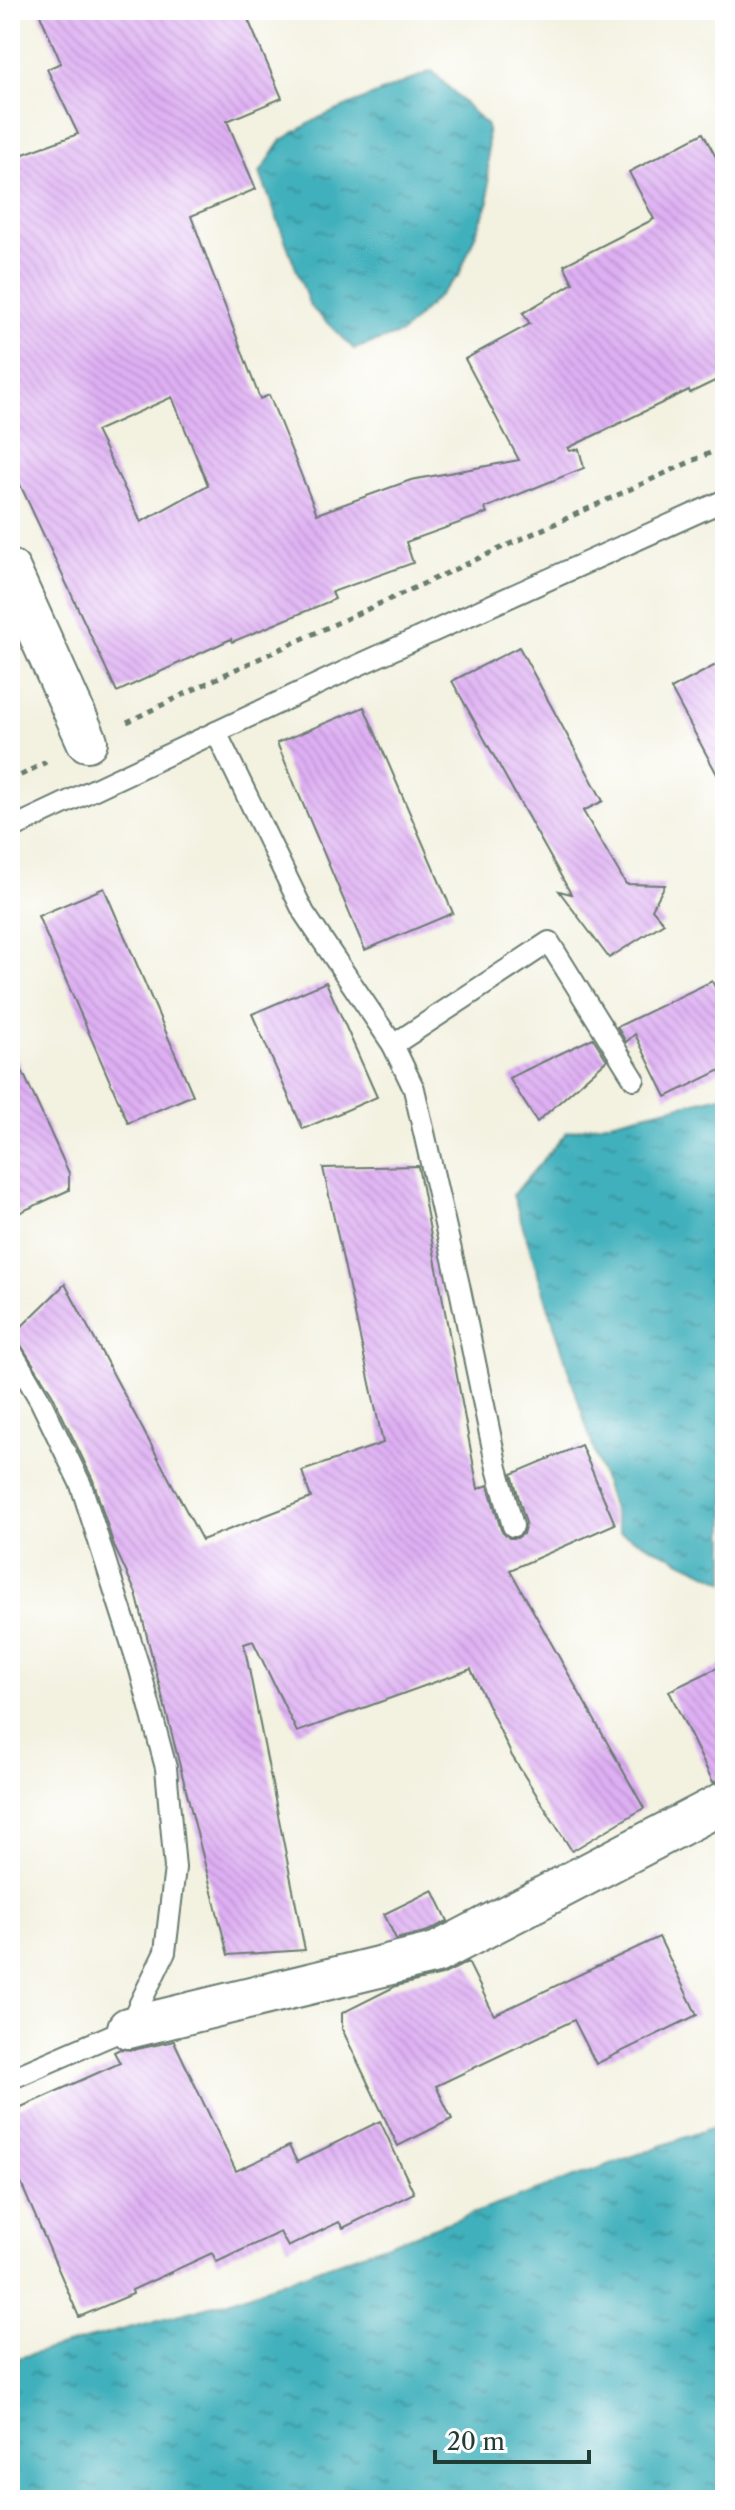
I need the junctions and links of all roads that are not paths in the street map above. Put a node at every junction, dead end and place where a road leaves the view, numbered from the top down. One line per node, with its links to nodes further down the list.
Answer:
1 (725, 500): 3 (lane)
2 (10, 570): 4 (street)
3 (216, 732): 5 (lane); 6 (lane)
4 (87, 741)
5 (10, 829)
6 (393, 1045): 7 (lane); 9 (lane)
7 (634, 1079)
8 (10, 1349): 11 (lane)
9 (513, 1526)
10 (725, 1802): 11 (street)
11 (128, 2028): 12 (lane)
12 (10, 2079)

